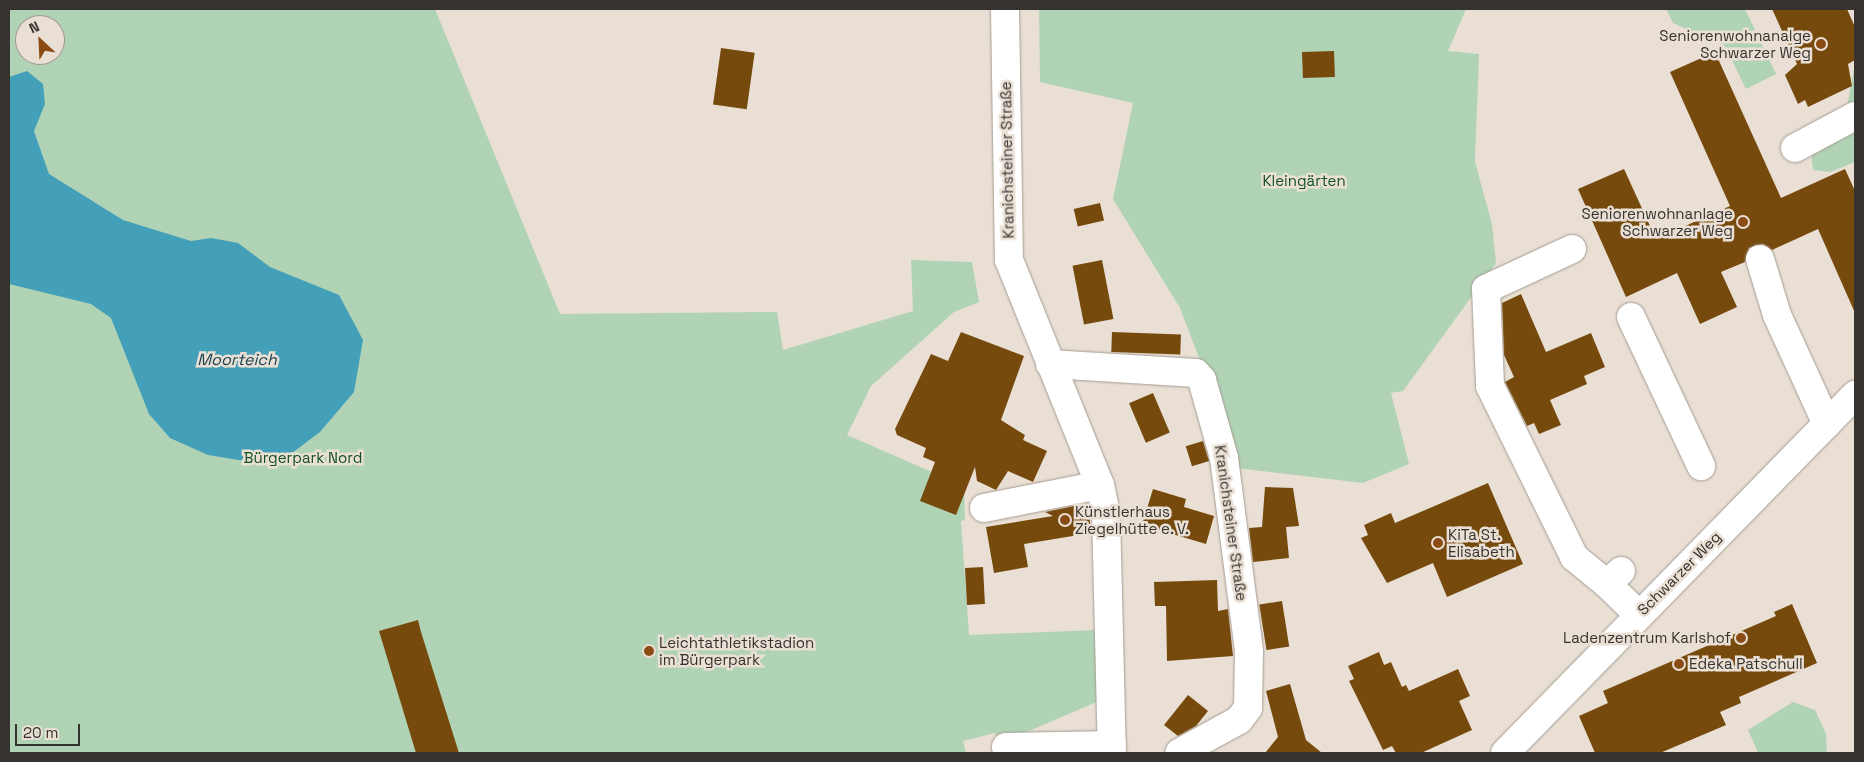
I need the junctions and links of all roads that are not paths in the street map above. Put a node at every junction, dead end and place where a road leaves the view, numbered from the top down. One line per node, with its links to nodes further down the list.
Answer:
1 (1005, 9): 7 (street, Kranichsteiner Straße)
2 (1855, 116): 3 (street)
3 (1795, 148)
4 (1572, 249): 13 (street)
5 (1760, 259): 9 (street)
6 (1630, 317): 10 (street)
7 (1050, 364): 11 (street, Kranichsteiner Straße); 16 (street, Kranichsteiner Straße)
8 (1855, 395): 9 (street, Schwarzer Weg)
9 (1826, 424): 13 (street, Schwarzer Weg)
10 (1701, 466)
11 (1100, 485): 12 (street); 15 (street, Kranichsteiner Straße)
12 (984, 508)
13 (1638, 614): 17 (street, Schwarzer Weg)
14 (1006, 747): 15 (street)
15 (1112, 749)
16 (1179, 753)
17 (1505, 753)

